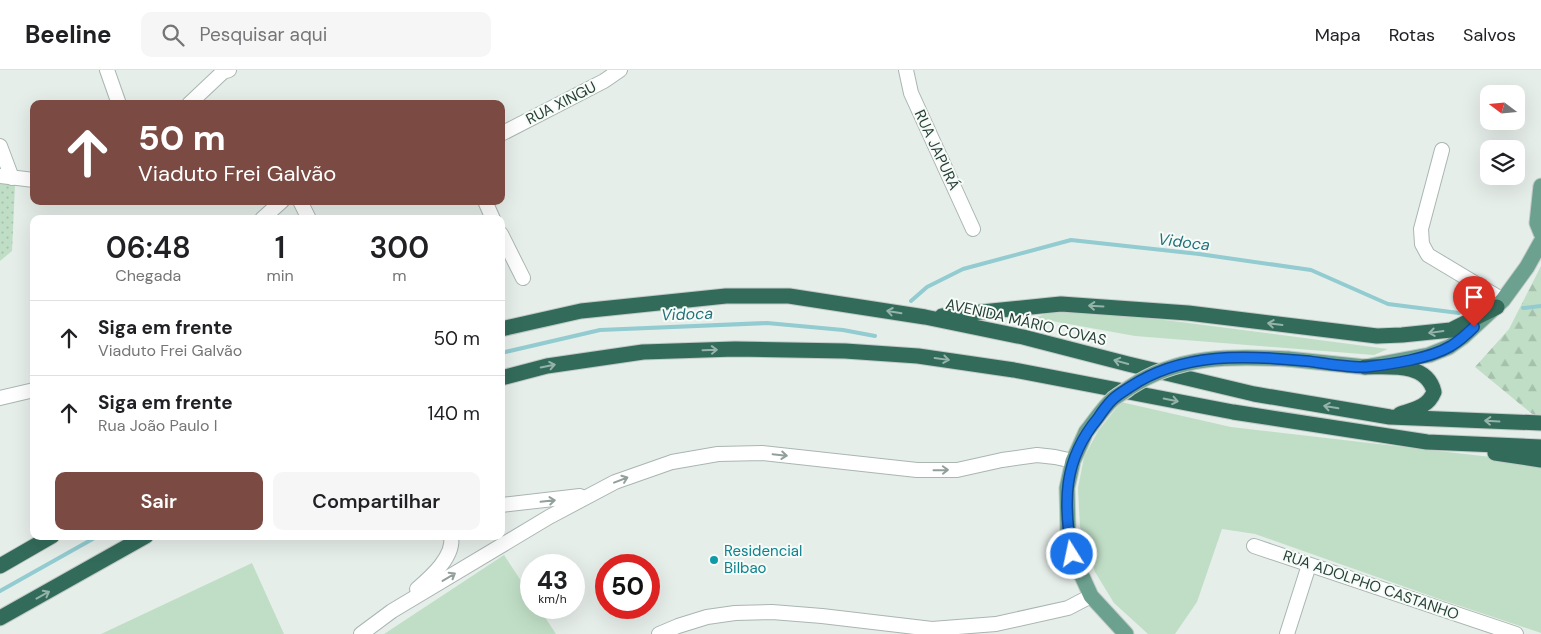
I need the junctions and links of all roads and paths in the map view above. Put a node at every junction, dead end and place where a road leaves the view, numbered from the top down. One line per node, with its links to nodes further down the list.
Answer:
1 (107, 70): 5 (street)
2 (229, 70): 6 (street)
3 (620, 70): 7 (street, RUA XINGU)
4 (906, 70): 15 (street, RUA JAPURÁ)
5 (118, 100)
6 (194, 100)
7 (505, 132)
8 (0, 146): 10 (street)
9 (1442, 150): 20 (street)
10 (6, 177): 11 (street)
11 (30, 180)
12 (1541, 186): 16 (main road)
13 (278, 205): 14 (street)
14 (266, 215)
15 (973, 229)
16 (1541, 233)
17 (505, 242): 19 (street)
18 (1541, 242): 20 (main road)
19 (523, 278)
20 (1500, 304): 21 (highway, one-way to 21); 23 (main road)
21 (925, 317): 22 (highway, AVENIDA MÁRIO COVAS, one-way to 22); 27 (highway, AVENIDA MÁRIO COVAS, one-way to 21)
22 (505, 328)
23 (1365, 367): 27 (highway); 32 (main road, bridge)
24 (505, 377): 29 (highway, one-way to 29)
25 (30, 391): 26 (street)
26 (0, 398)
27 (1390, 417): 28 (highway, AVENIDA MÁRIO COVAS, one-way to 27)
28 (1541, 423)
29 (1427, 442): 30 (highway); 31 (highway)
30 (1541, 447)
31 (1541, 460)
32 (1073, 461): 33 (street, one-way to 32); 43 (main road)
33 (594, 494): 35 (street, one-way to 33); 44 (street, one-way to 33)
34 (505, 498): 35 (street)
35 (521, 504): 36 (street)
36 (505, 505)
37 (45, 540): 42 (highway)
38 (139, 540): 45 (highway, one-way to 38)
39 (452, 540): 44 (street)
40 (1254, 546): 41 (street, RUA ADOLPHO CASTANHO)
41 (1309, 565): 49 (street); 50 (street, RUA ADOLPHO CASTANHO)
42 (0, 566)
43 (1091, 596): 47 (street); 48 (main road)
44 (392, 611): 46 (street)
45 (0, 618)
46 (361, 634)
47 (658, 634)
48 (1126, 634)
49 (1287, 634)
50 (1516, 634)

